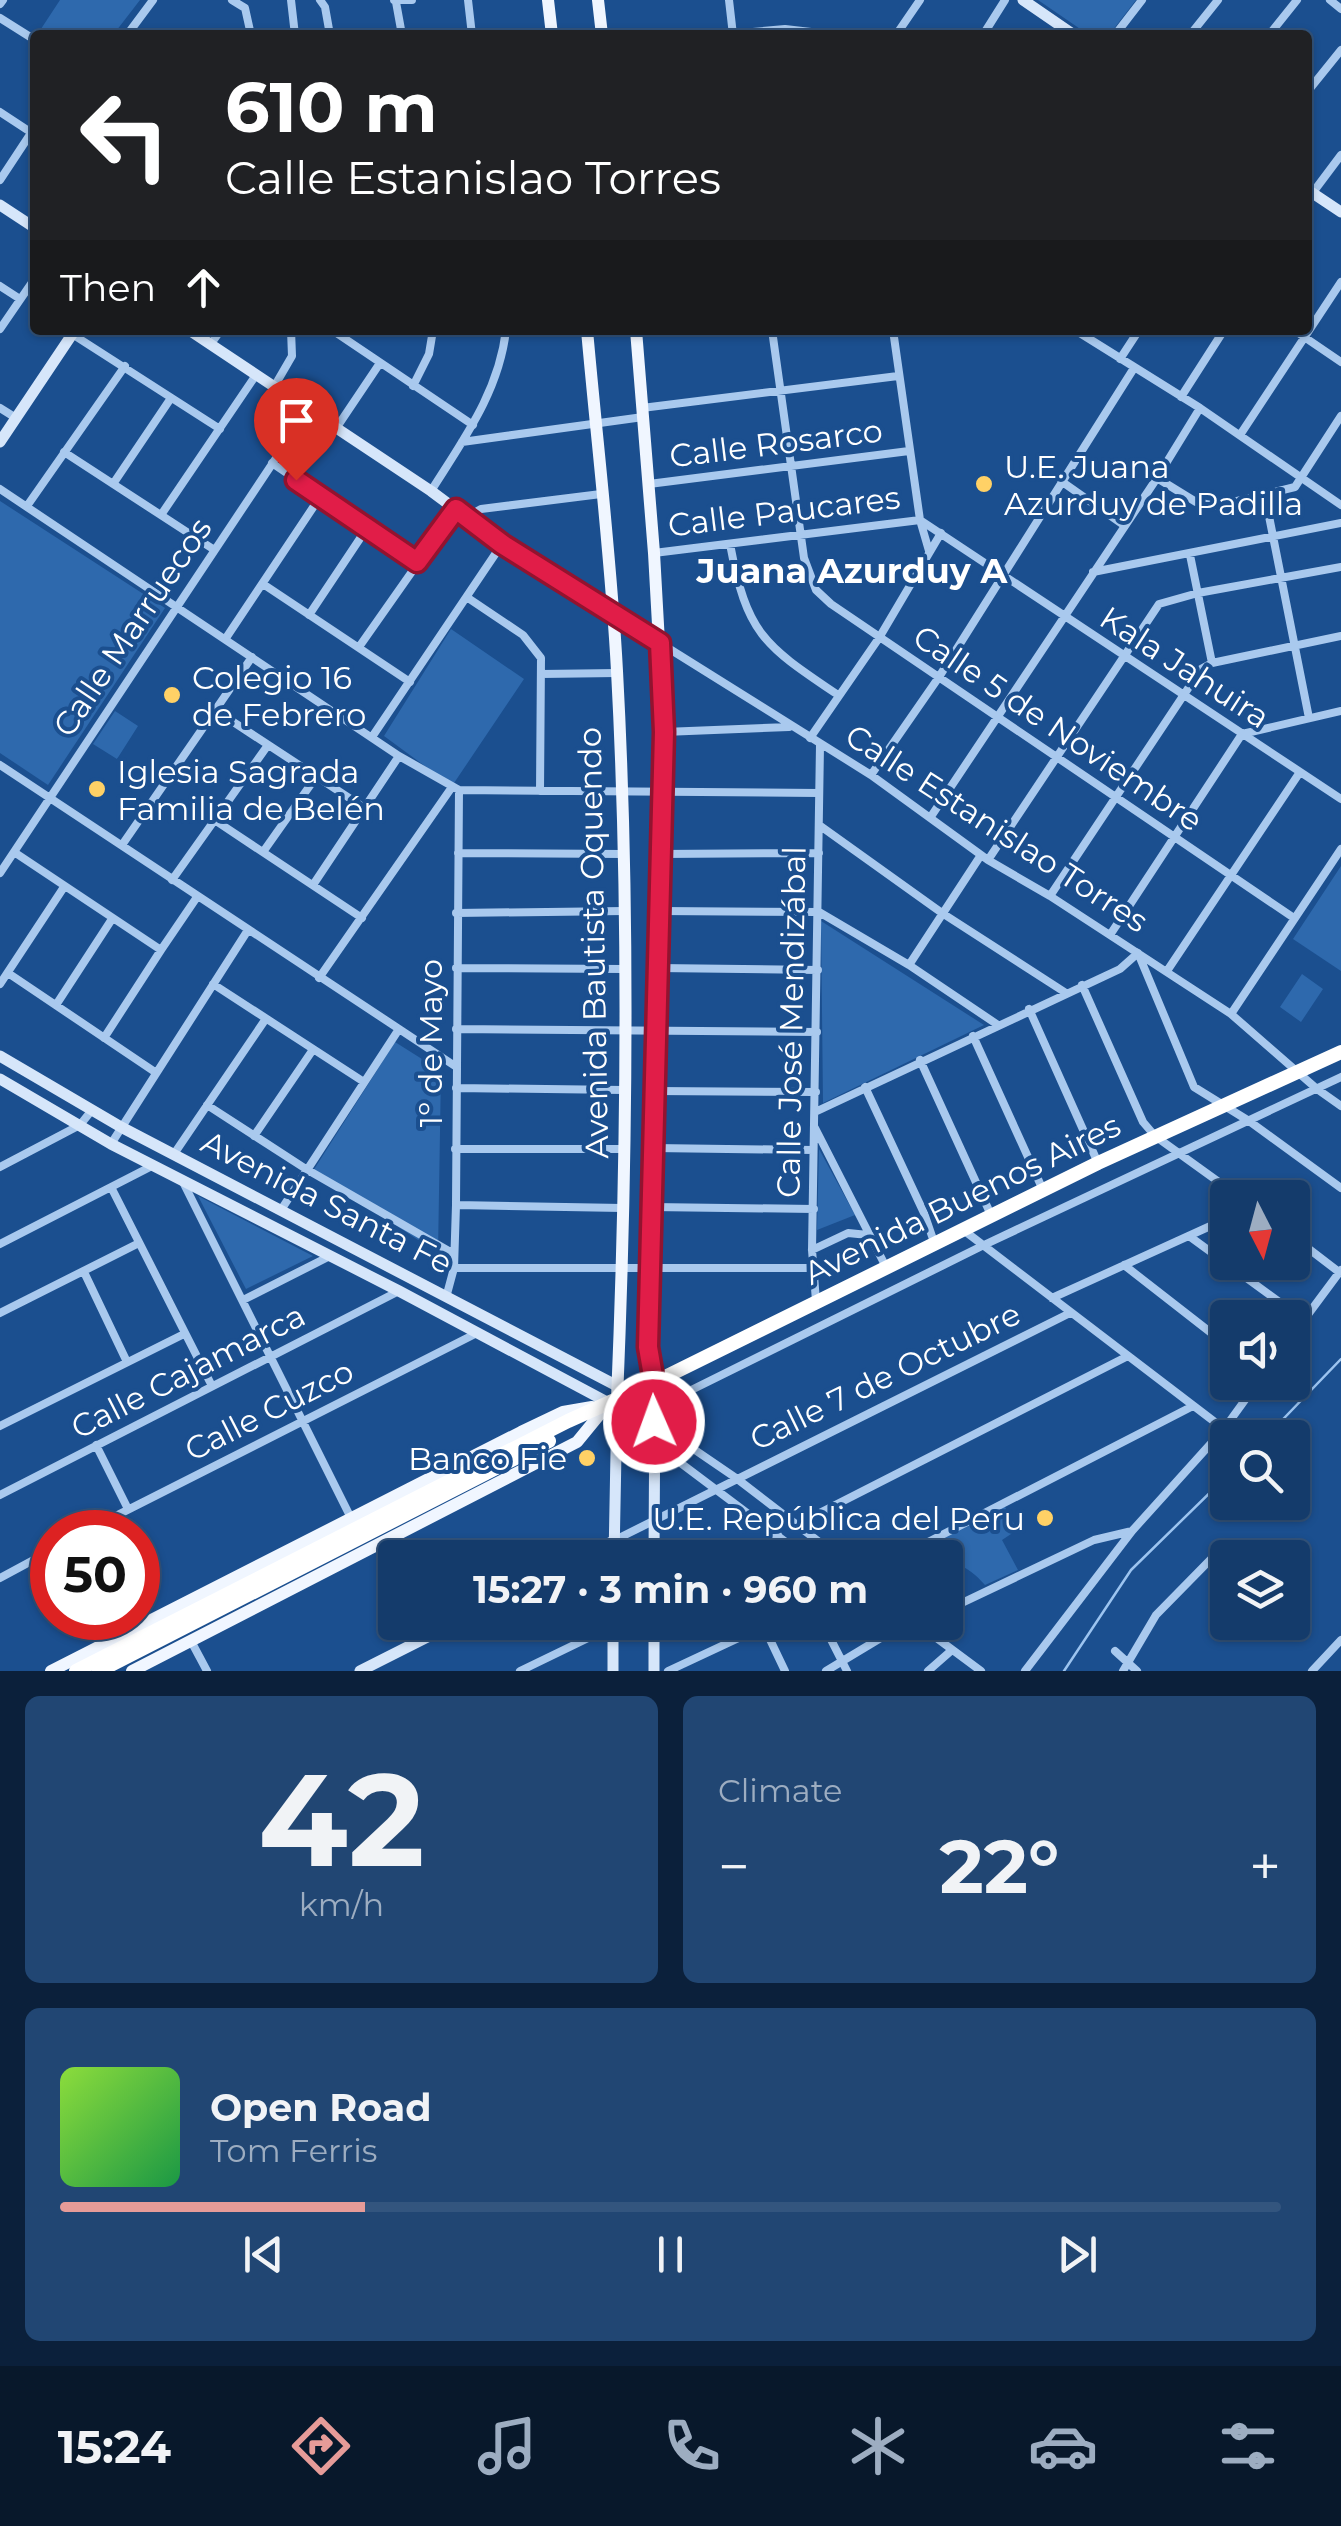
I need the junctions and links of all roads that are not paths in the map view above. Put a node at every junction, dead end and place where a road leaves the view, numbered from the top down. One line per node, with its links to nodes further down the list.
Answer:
1 (153, 0): 20 (street)
2 (232, 0): 21 (street)
3 (291, 0): 22 (street)
4 (320, 0): 23 (street)
5 (412, 0): 17 (street)
6 (468, 0): 25 (street)
7 (548, 0): 26 (main road)
8 (598, 0): 27 (main road)
9 (729, 0): 28 (street)
10 (920, 0): 29 (street)
11 (1004, 0): 30 (street)
12 (1023, 0): 31 (main road)
13 (1142, 0): 32 (street)
14 (1218, 0): 33 (street)
15 (1296, 0): 34 (street)
16 (1330, 0): 18 (street)
17 (395, 1): 24 (street)
18 (1341, 8)
19 (0, 18): 35 (street)
20 (131, 30)
21 (250, 30)
22 (294, 30)
23 (329, 30)
24 (401, 30)
25 (471, 30)
26 (551, 30)
27 (601, 30)
28 (733, 30)
29 (899, 30)
30 (986, 30)
31 (1065, 30)
32 (1119, 30)
33 (1194, 30)
34 (1272, 30)
35 (30, 37)
36 (1341, 50): 37 (street)
37 (1312, 86)
38 (0, 112): 39 (street)
39 (30, 129)
40 (30, 137): 42 (street)
41 (1341, 155): 43 (street)
42 (0, 180)
43 (1312, 190)
44 (1312, 196): 46 (main road)
45 (0, 206): 47 (main road)
46 (1341, 212)
47 (30, 225)
48 (1341, 282): 52 (street)
49 (30, 285): 51 (street)
50 (0, 286): 51 (street)
51 (20, 300): 53 (street)
52 (1312, 325)
53 (0, 329)
54 (72, 335): 89 (main road)
55 (78, 335): 75 (street)
56 (195, 335): 71 (main road, Calle Estanislao Torres)
57 (217, 335): 71 (street)
58 (292, 335): 80 (street)
59 (339, 335): 74 (street)
60 (432, 335): 79 (street)
61 (505, 335): 90 (street)
62 (587, 335): 91 (main road, Avenida Bautista Oquendo)
63 (636, 335): 87 (main road, Avenida Bautista Oquendo)
64 (773, 335): 81 (street, Calle 5 de Noviembre)
65 (894, 335): 78 (street)
66 (1083, 335): 72 (street)
67 (1136, 335): 72 (street)
68 (1221, 335): 82 (street)
69 (1301, 335): 70 (street)
70 (1304, 337): 73 (street); 94 (street)
71 (210, 345): 77 (main road, Calle Estanislao Torres)
72 (1120, 359): 76 (street)
73 (1341, 362)
74 (380, 363): 79 (street); 93 (street)
75 (124, 366): 83 (street); 98 (street)
76 (1134, 368): 82 (street); 103 (street)
77 (256, 375): 80 (main road, Calle Estanislao Torres); 92 (street)
78 (898, 376): 81 (street); 97 (street)
79 (413, 386): 90 (street)
80 (274, 387): 86 (main road, Calle Estanislao Torres)
81 (781, 392): 87 (street); 100 (street, Calle 5 de Noviembre)
82 (1182, 397): 85 (street)
83 (172, 398): 92 (street); 104 (street)
84 (0, 408): 89 (street)
85 (1200, 408): 94 (street); 101 (street)
86 (308, 410): 93 (main road, Calle Estanislao Torres); 99 (street, Calle Marruecos)
87 (643, 412): 91 (street); 105 (main road, Avenida Bautista Oquendo)
88 (1341, 416): 102 (street)
89 (16, 418): 95 (main road)
90 (473, 425): 96 (street)
91 (595, 425): 96 (street); 108 (main road, Avenida Bautista Oquendo)
92 (220, 428): 114 (street)
93 (335, 430): 107 (main road, Calle Estanislao Torres)
94 (1240, 436): 102 (street)
95 (0, 442)
96 (462, 442): 107 (street)
97 (910, 451): 100 (street, Calle Rosarco); 116 (street)
98 (64, 452): 104 (street); 112 (street)
99 (272, 463): 109 (street); 125 (street, Calle Marruecos)
100 (792, 466): 105 (street, Calle Rosarco); 121 (street, Calle 5 de Noviembre)
101 (1157, 478): 110 (street); 118 (street)
102 (1302, 480): 110 (street); 111 (street)
103 (1061, 481): 118 (street); 132 (street)
104 (113, 484): 114 (street)
105 (649, 484): 127 (main road, Avenida Bautista Oquendo)
106 (0, 489): 112 (street)
107 (431, 492): 113 (main road, Calle Estanislao Torres)
108 (601, 494): 115 (street); 138 (main road, Avenida Bautista Oquendo)
109 (320, 496): 119 (street); 134 (street)
110 (1265, 496): 122 (street)
111 (1341, 505)
112 (27, 506): 137 (street)
113 (456, 509): 115 (main road, Calle Estanislao Torres); 129 (street)
114 (161, 515): 125 (street)
115 (468, 517): 123 (main road, Calle Estanislao Torres)
116 (920, 520): 120 (street, Kala Jahuira); 121 (street, Calle Paucares); 126 (street)
117 (1341, 523): 122 (street)
118 (1125, 526): 131 (street)
119 (367, 528): 129 (street); 139 (street)
120 (941, 533): 126 (street); 132 (street, Kala Jahuira)
121 (800, 536): 124 (street, Calle Paucares); 143 (street, Calle 5 de Noviembre)
122 (1273, 537): 128 (street); 133 (street)
123 (502, 544): 136 (street); 138 (main road, Calle Estanislao Torres)
124 (730, 544): 127 (street, Calle Paucares); 155 (street)
125 (214, 549): 137 (street, Calle Marruecos)
126 (929, 551): 143 (street)
127 (654, 552): 144 (main road, Avenida Bautista Oquendo)
128 (1190, 555): 131 (street); 135 (street)
129 (417, 562): 145 (street)
130 (1341, 567): 133 (street)
131 (1093, 572): 140 (street)
132 (1002, 573): 140 (street, Kala Jahuira); 152 (street)
133 (1280, 579): 135 (street); 146 (street)
134 (263, 584): 139 (street); 142 (street)
135 (1198, 593): 147 (street); 149 (street)
136 (468, 598): 151 (street); 153 (street)
137 (177, 605): 142 (street); 179 (street, Calle Marruecos)
138 (613, 610): 144 (main road, Calle Estanislao Torres); 150 (main road, Avenida Bautista Oquendo)
139 (309, 615): 145 (street)
140 (1064, 618): 147 (street, Kala Jahuira); 158 (street)
141 (1341, 636): 146 (street)
142 (226, 638): 148 (street)
143 (879, 638): 152 (street, Calle 5 de Noviembre); 155 (street)
144 (660, 643): 160 (street, Calle Estanislao Torres); 161 (main road, Avenida Bautista Oquendo)
145 (359, 647): 153 (street)
146 (1295, 647): 149 (street); 159 (street)
147 (1124, 654): 154 (street, Kala Jahuira); 168 (street)
148 (252, 657): 156 (street); 163 (street)
149 (1212, 663): 154 (street)
150 (617, 673): 151 (street); 175 (main road, Avenida Bautista Oquendo)
151 (541, 674): 174 (street)
152 (939, 677): 158 (street, Calle 5 de Noviembre); 171 (street)
153 (410, 682): 163 (street)
154 (1184, 694): 162 (street, Kala Jahuira); 178 (street)
155 (838, 695): 164 (street)
156 (215, 710): 165 (street); 186 (street)
157 (1341, 711): 159 (street)
158 (999, 715): 168 (street, Calle 5 de Noviembre); 182 (street)
159 (1309, 718): 162 (street)
160 (792, 726): 161 (street); 164 (street, Calle Estanislao Torres)
161 (664, 732): 176 (main road, Avenida Bautista Oquendo)
162 (1242, 734): 170 (street, Kala Jahuira); 185 (street)
163 (372, 737): 167 (street)
164 (810, 738): 166 (street, Calle Estanislao Torres)
165 (268, 745): 172 (street); 183 (street)
166 (820, 745): 171 (street, Calle Estanislao Torres); 177 (street, Calle José Mendizábal)
167 (399, 756): 173 (street); 181 (street)
168 (1056, 758): 178 (street, Calle 5 de Noviembre); 194 (street)
169 (0, 765): 179 (street)
170 (1300, 772): 180 (street, Kala Jahuira); 196 (street)
171 (871, 775): 182 (street, Calle Estanislao Torres)
172 (316, 776): 181 (street); 189 (street)
173 (455, 789): 174 (street); 190 (street, 1º de Mayo); 207 (street)
174 (540, 791): 175 (street)
175 (620, 791): 176 (street); 192 (main road, Avenida Bautista Oquendo)
176 (662, 791): 177 (street); 193 (main road, Avenida Bautista Oquendo)
177 (819, 793): 184 (street, Calle José Mendizábal)
178 (1116, 796): 185 (street, Calle 5 de Noviembre); 200 (street)
179 (48, 797): 186 (street); 188 (street, Calle Marruecos)
180 (1340, 798)
181 (363, 807): 198 (street)
182 (930, 818): 194 (street, Calle Estanislao Torres)
183 (216, 821): 189 (street); 197 (street)
184 (819, 825): 191 (street, Calle José Mendizábal); 206 (street)
185 (1174, 836): 196 (street, Calle 5 de Noviembre); 211 (street)
186 (122, 844): 197 (street)
187 (1341, 849): 208 (street)
188 (14, 852): 195 (street, Calle Marruecos); 199 (street)
189 (264, 852): 198 (street)
190 (458, 853): 192 (street); 205 (street, 1º de Mayo)
191 (819, 853): 193 (street); 204 (street, Calle José Mendizábal)
192 (623, 854): 203 (main road, Avenida Bautista Oquendo)
193 (661, 854): 202 (main road, Avenida Bautista Oquendo)
194 (985, 857): 200 (street, Calle Estanislao Torres); 206 (street)
195 (0, 873)
196 (1230, 876): 208 (street, Calle 5 de Noviembre); 220 (street)
197 (172, 880): 201 (street)
198 (313, 886): 207 (street)
199 (64, 887): 209 (street); 219 (street)
200 (1050, 896): 211 (street, Calle Estanislao Torres)
201 (197, 897): 210 (street); 212 (street)
202 (660, 910): 204 (street); 216 (main road, Avenida Bautista Oquendo)
203 (624, 911): 205 (street); 217 (main road, Avenida Bautista Oquendo)
204 (819, 912): 214 (street); 218 (street, Calle José Mendizábal)
205 (456, 913): 215 (street, 1º de Mayo)
206 (942, 913): 214 (street); 225 (street)
207 (362, 918): 221 (street)
208 (1294, 918): 228 (street)
209 (112, 919): 212 (street); 226 (street)
210 (248, 930): 221 (street); 223 (street)
211 (1110, 935): 213 (street, Calle Estanislao Torres)
212 (161, 950): 237 (street)
213 (1138, 953): 220 (street, Calle Estanislao Torres); 224 (street); 257 (street)
214 (909, 965): 230 (street)
215 (456, 968): 217 (street); 231 (street, 1º de Mayo)
216 (658, 968): 218 (street); 234 (main road, Avenida Bautista Oquendo)
217 (624, 969): 233 (main road, Avenida Bautista Oquendo)
218 (818, 970): 235 (street, Calle José Mendizábal)
219 (8, 972): 222 (street); 226 (street)
220 (1166, 972): 228 (street, Calle Estanislao Torres)
221 (319, 978): 232 (street)
222 (0, 984)
223 (213, 984): 229 (street); 244 (street)
224 (1082, 986): 225 (street); 266 (street)
225 (1066, 993): 227 (street)
226 (56, 1005): 237 (street)
227 (1030, 1009): 230 (street); 274 (street)
228 (1231, 1014): 243 (street, Calle Estanislao Torres)
229 (265, 1020): 238 (street); 256 (street)
230 (998, 1025): 236 (street)
231 (456, 1029): 233 (street); 242 (street, 1º de Mayo)
232 (399, 1030): 242 (street); 247 (street)
233 (623, 1031): 234 (street); 252 (main road, Avenida Bautista Oquendo)
234 (657, 1031): 235 (street); 253 (main road, Avenida Bautista Oquendo)
235 (816, 1032): 254 (street, Calle José Mendizábal)
236 (973, 1036): 241 (street); 282 (street)
237 (104, 1038): 244 (street)
238 (312, 1050): 247 (street); 265 (street)
239 (1341, 1052): 243 (highway, Avenida Buenos Aires)
240 (0, 1056): 259 (main road, Avenida Santa Fe)
241 (920, 1060): 249 (street); 288 (street)
242 (455, 1066): 250 (street, 1º de Mayo)
243 (1298, 1070): 251 (street, Calle Estanislao Torres); 257 (highway, Avenida Buenos Aires)
244 (154, 1072): 263 (street)
245 (1341, 1078): 251 (street)
246 (0, 1080): 248 (main road, Avenida Santa Fe)
247 (364, 1082): 277 (street)
248 (12, 1087): 255 (street); 262 (main road, Avenida Santa Fe)
249 (865, 1087): 260 (street); 293 (street)
250 (456, 1088): 252 (street); 269 (street, 1º de Mayo)
251 (1316, 1089): 258 (street, Calle Estanislao Torres); 261 (street)
252 (623, 1090): 270 (main road, Avenida Bautista Oquendo)
253 (655, 1091): 254 (street); 268 (main road, Avenida Bautista Oquendo)
254 (816, 1092): 260 (street, Calle José Mendizábal)
255 (0, 1094)
256 (207, 1105): 265 (street); 272 (street)
257 (1225, 1105): 261 (street); 266 (highway, Avenida Buenos Aires)
258 (1341, 1106)
259 (92, 1110): 262 (street); 263 (main road, Avenida Santa Fe)
260 (816, 1112): 264 (street, Calle José Mendizábal)
261 (1249, 1120): 273 (street); 281 (street)
262 (80, 1125): 267 (main road, Avenida Santa Fe); 276 (street)
263 (122, 1126): 267 (street); 272 (main road, Avenida Santa Fe)
264 (814, 1127): 271 (street, Calle José Mendizábal); 291 (street)
265 (254, 1136): 277 (street)
266 (1155, 1136): 273 (street); 274 (highway, Avenida Buenos Aires)
267 (111, 1144): 275 (main road, Avenida Santa Fe)
268 (654, 1148): 271 (street); 284 (main road, Avenida Bautista Oquendo)
269 (454, 1149): 270 (street); 283 (street, 1º de Mayo)
270 (622, 1149): 285 (main road, Avenida Bautista Oquendo)
271 (813, 1150): 286 (street, Calle José Mendizábal)
272 (174, 1154): 287 (main road, Avenida Santa Fe)
273 (1180, 1154): 279 (street); 296 (street)
274 (1098, 1163): 282 (highway, Avenida Buenos Aires)
275 (154, 1165): 278 (main road, Avenida Santa Fe); 280 (street)
276 (0, 1168)
277 (306, 1169): 287 (street); 299 (street)
278 (181, 1178): 300 (main road, Avenida Santa Fe); 312 (street)
279 (1216, 1180)
280 (110, 1187): 294 (street); 295 (street)
281 (1341, 1188)
282 (1043, 1190): 288 (highway, Avenida Buenos Aires)
283 (456, 1205): 285 (street); 299 (street, 1º de Mayo)
284 (652, 1207): 286 (street); 306 (main road, Avenida Bautista Oquendo)
285 (622, 1208): 305 (main road, Avenida Bautista Oquendo)
286 (814, 1209): 298 (street, Calle José Mendizábal)
287 (280, 1210): 310 (main road, Avenida Santa Fe)
288 (991, 1215): 290 (highway, Avenida Buenos Aires)
289 (1210, 1226): 292 (street)
290 (962, 1229): 293 (highway, Avenida Buenos Aires); 296 (street)
291 (868, 1234): 298 (street); 302 (street)
292 (1189, 1236): 301 (street); 313 (street)
293 (934, 1242): 302 (highway, Avenida Buenos Aires)
294 (139, 1243): 308 (street); 320 (street)
295 (0, 1244)
296 (984, 1245): 311 (street); 328 (street)
297 (1310, 1249): 307 (street)
298 (812, 1250): 304 (street, Calle José Mendizábal)
299 (454, 1254): 303 (street, 1º de Mayo)
300 (330, 1256): 309 (main road, Avenida Santa Fe); 312 (street)
301 (1124, 1265): 311 (street); 318 (street)
302 (886, 1266): 314 (highway, Avenida Buenos Aires)
303 (454, 1268): 305 (street); 310 (street, 1º de Mayo)
304 (813, 1268): 306 (street); 314 (street, Calle José Mendizábal)
305 (622, 1269): 306 (street); 326 (main road, Avenida Bautista Oquendo)
306 (650, 1270): 324 (main road, Avenida Bautista Oquendo)
307 (1340, 1271): 316 (street)
308 (84, 1272): 317 (street); 323 (street)
309 (399, 1291): 319 (main road, Avenida Santa Fe); 322 (street, Calle Cajamarca)
310 (446, 1294): 326 (main road, Avenida Santa Fe)
311 (1052, 1298): 315 (street)
312 (243, 1300): 322 (street)
313 (1277, 1300)
314 (816, 1301): 324 (highway, Avenida Buenos Aires)
315 (1070, 1312): 321 (street); 335 (street, Calle 7 de Octubre)
316 (1310, 1312)
317 (0, 1313)
318 (1210, 1332)
319 (477, 1333): 326 (main road, Avenida Santa Fe); 330 (street, Calle Cuzco)
320 (184, 1334): 323 (street); 325 (street)
321 (1128, 1356): 327 (street); 341 (street)
322 (272, 1357): 325 (street, Calle Cajamarca); 330 (street)
323 (127, 1362): 331 (street)
324 (654, 1382): 326 (highway, Avenida Buenos Aires); 328 (main road, Avenida Bautista Oquendo)
325 (212, 1386): 334 (street, Calle Cajamarca)
326 (619, 1395): 339 (main road, Avenida Buenos Aires); 344 (main road, Avenida Buenos Aires); 345 (main road, Avenida Bautista Oquendo); 372 (highway, Avenida Buenos Aires); 373 (highway, Avenida Buenos Aires)
327 (1193, 1406): 329 (street); 350 (street)
328 (654, 1415): 332 (main road, Avenida Bautista Oquendo); 335 (street)
329 (1212, 1420)
330 (305, 1421): 338 (street, Calle Cuzco); 339 (street)
331 (2, 1422)
332 (654, 1443): 336 (street); 340 (main road, Avenida Bautista Oquendo)
333 (1210, 1445): 342 (street)
334 (96, 1446): 337 (street, Calle Cajamarca); 338 (street)
335 (736, 1478): 336 (street, Calle 7 de Octubre); 341 (street)
336 (716, 1489): 340 (street, Calle 7 de Octubre); 343 (street)
337 (0, 1495)
338 (128, 1509)
339 (351, 1518): 371 (main road, Avenida Buenos Aires)
340 (654, 1521): 345 (street, Calle 7 de Octubre); 346 (main road, Avenida Bautista Oquendo)
341 (796, 1525): 349 (street)
342 (1132, 1531): 355 (street); 385 (street)
343 (778, 1535): 347 (street); 348 (street)
344 (384, 1540)
345 (615, 1540)
346 (654, 1540)
347 (768, 1540)
348 (782, 1540)
349 (816, 1540)
350 (932, 1540)
351 (378, 1543): 366 (main road, Avenida Buenos Aires)
352 (1210, 1560): 370 (street)
353 (30, 1562): 354 (street)
354 (0, 1578)
355 (963, 1602)
356 (422, 1640): 376 (main road)
357 (581, 1640): 377 (street)
358 (613, 1640): 378 (main road)
359 (654, 1640): 379 (main road)
360 (735, 1640): 380 (street)
361 (775, 1640): 381 (street)
362 (832, 1640): 369 (street)
363 (879, 1640): 369 (street)
364 (939, 1640): 367 (street)
365 (1341, 1640): 387 (street)
366 (191, 1642): 374 (main road, Avenida Buenos Aires); 375 (street)
367 (952, 1650): 383 (street); 384 (street)
368 (1115, 1652): 370 (street)
369 (846, 1666): 382 (street)
370 (1126, 1667): 386 (street)
371 (51, 1671)
372 (76, 1671)
373 (99, 1671)
374 (132, 1671)
375 (207, 1671)
376 (360, 1671)
377 (520, 1671)
378 (613, 1671)
379 (654, 1671)
380 (668, 1671)
381 (786, 1671)
382 (826, 1671)
383 (928, 1671)
384 (981, 1671)
385 (1025, 1671)
386 (1137, 1671)
387 (1312, 1671)

